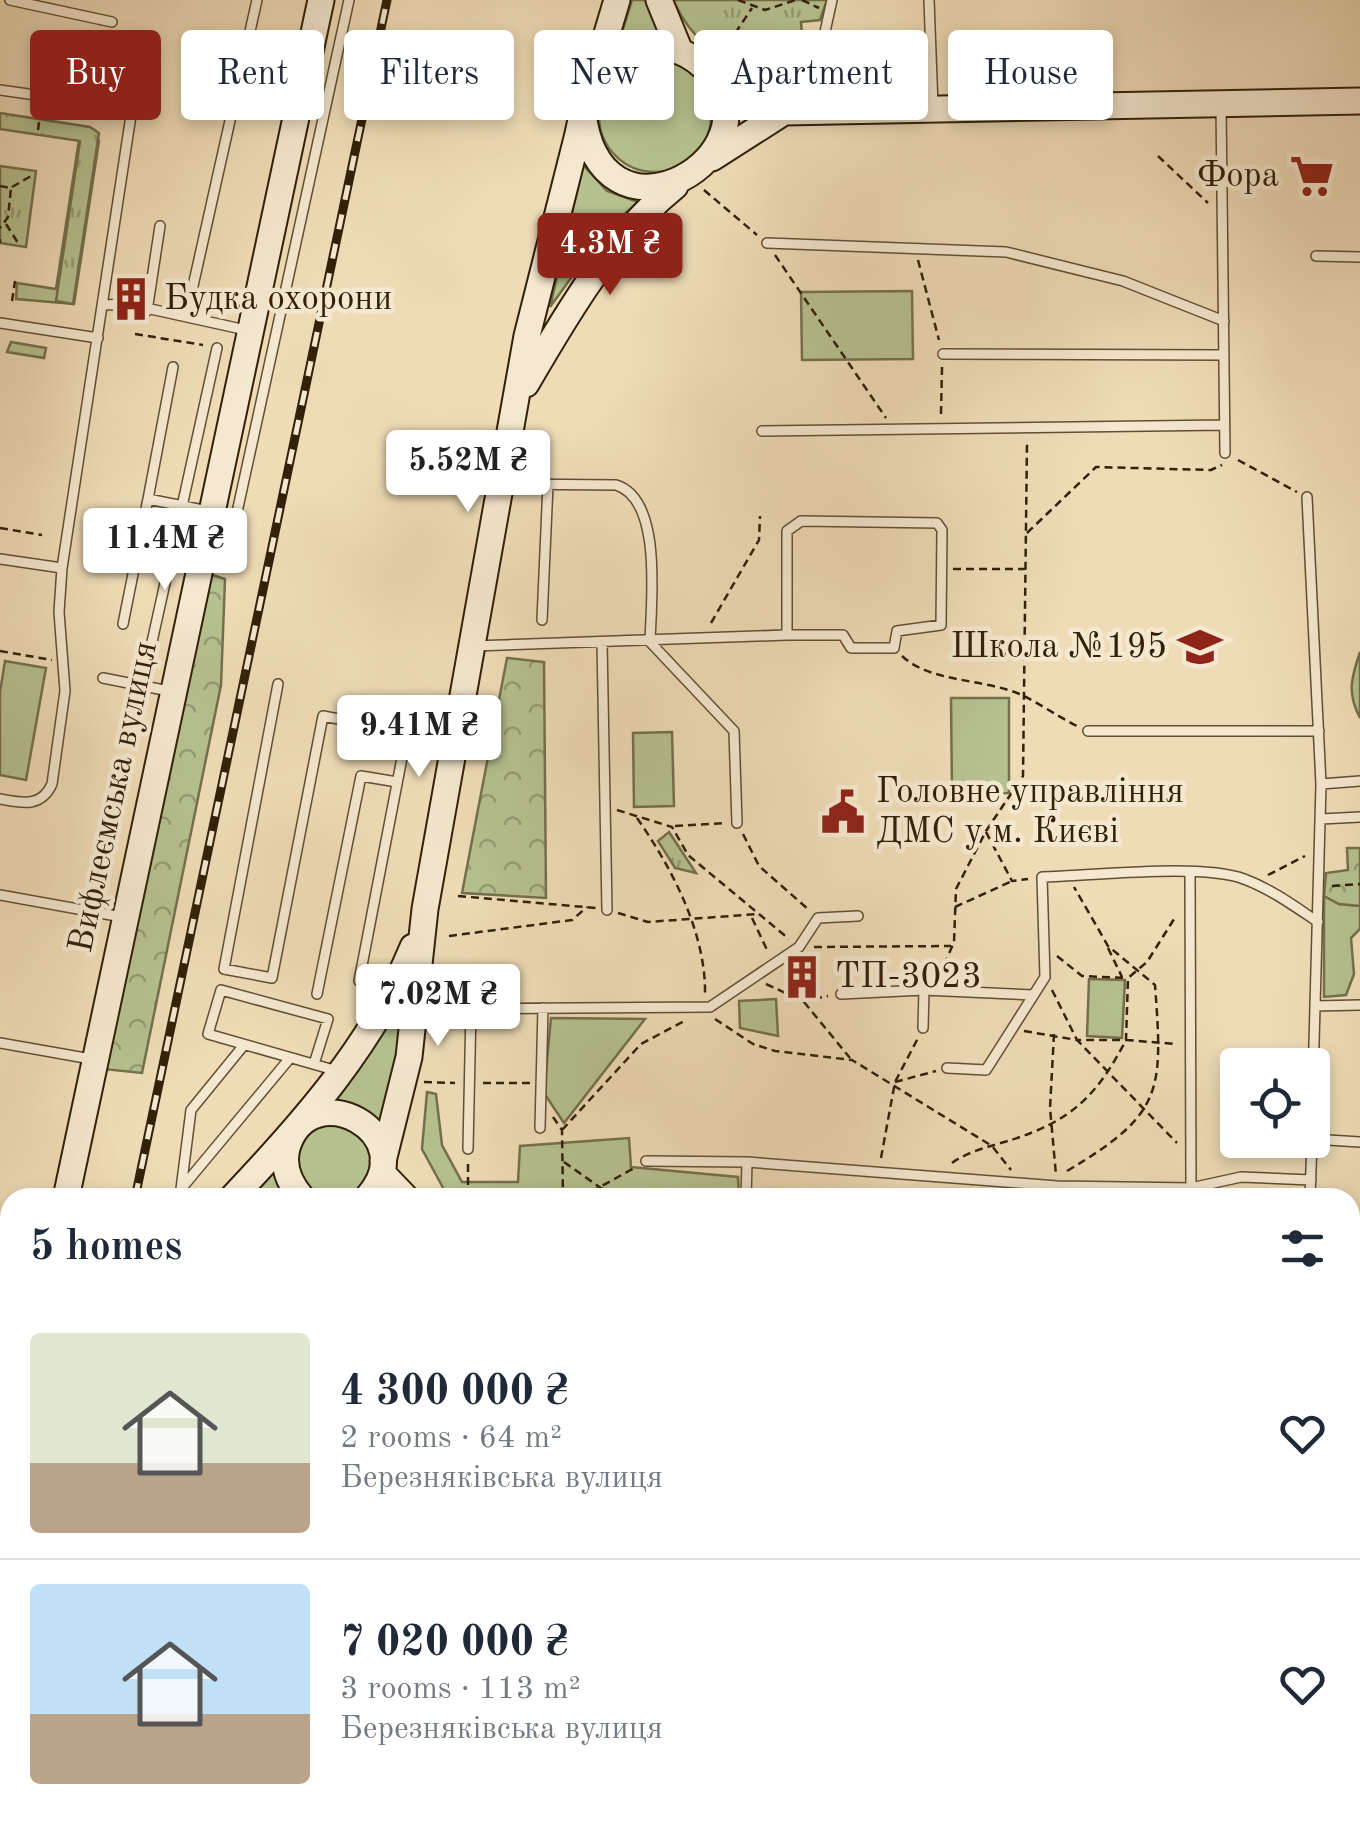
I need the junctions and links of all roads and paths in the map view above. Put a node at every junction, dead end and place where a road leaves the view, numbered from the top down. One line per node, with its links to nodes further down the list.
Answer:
1 (10, 0): 12 (lane)
2 (257, 0): 48 (lane)
3 (321, 0): 54 (street, Вифлеємська вулиця)
4 (349, 0): 78 (lane)
5 (617, 0): 13 (street)
6 (659, 0): 17 (street)
7 (738, 0): 11 (path)
8 (796, 0): 11 (path)
9 (832, 0): 15 (lane)
10 (929, 0): 24 (lane)
11 (752, 8): 14 (path)
12 (112, 22)
13 (608, 30)
14 (737, 30)
15 (825, 30)
16 (674, 48): 17 (street)
17 (680, 48): 18 (street)
18 (694, 60)
19 (0, 90): 20 (lane)
20 (30, 94)
21 (1360, 101): 22 (street)
22 (1221, 102): 24 (street); 38 (lane)
23 (928, 109): 24 (street)
24 (933, 109)
25 (39, 120): 31 (path)
26 (131, 120): 50 (lane)
27 (581, 120): 61 (street)
28 (584, 120): 35 (street)
29 (721, 120): 34 (street)
30 (770, 120): 34 (street)
31 (38, 130)
32 (1158, 156): 38 (path)
33 (31, 176): 37 (path)
34 (703, 179): 35 (street); 42 (path)
35 (679, 182): 61 (street)
36 (0, 186): 37 (path)
37 (11, 188): 39 (path)
38 (1224, 218): 52 (lane)
39 (6, 223): 41 (path); 43 (path)
40 (160, 226): 51 (lane)
41 (0, 228)
42 (767, 243): 44 (lane); 63 (path)
43 (20, 246)
44 (914, 248): 52 (lane); 58 (path)
45 (1316, 256): 46 (lane)
46 (1360, 257)
47 (15, 281): 49 (path)
48 (192, 286)
49 (12, 301)
50 (103, 304): 51 (lane); 56 (lane)
51 (146, 311): 54 (lane)
52 (1224, 320): 59 (lane)
53 (0, 323): 56 (lane)
54 (249, 330): 73 (street, Вифлеємська вулиця)
55 (135, 334): 57 (path)
56 (98, 338): 80 (lane)
57 (218, 348): 72 (lane)
58 (943, 354): 59 (lane); 64 (path)
59 (1224, 355): 62 (lane)
60 (172, 367): 71 (lane)
61 (520, 395): 68 (street)
62 (1224, 424): 65 (lane); 67 (lane)
63 (895, 430): 64 (lane); 66 (lane)
64 (940, 430): 65 (lane)
65 (1028, 430): 76 (path)
66 (762, 431)
67 (1225, 453): 70 (path); 76 (path)
68 (502, 484): 69 (lane); 89 (street)
69 (548, 484): 83 (lane); 88 (lane)
70 (1307, 497): 99 (lane)
71 (148, 498): 72 (lane); 84 (lane)
72 (182, 506): 73 (lane); 93 (lane)
73 (210, 511): 96 (street, Вифлеємська вулиця)
74 (760, 516): 86 (path)
75 (0, 528): 77 (path)
76 (1026, 534): 82 (path)
77 (42, 535)
78 (232, 535)
79 (0, 559): 80 (lane)
80 (62, 568): 92 (lane)
81 (942, 568): 82 (path); 85 (lane); 90 (lane)
82 (1026, 569): 97 (path)
83 (542, 620)
84 (123, 624)
85 (788, 635): 86 (lane); 90 (lane)
86 (674, 640): 88 (lane)
87 (602, 642): 88 (lane); 89 (lane); 106 (lane)
88 (650, 642): 110 (lane)
89 (471, 646): 101 (street)
90 (894, 648): 97 (path)
91 (0, 652): 92 (path)
92 (63, 658): 105 (lane)
93 (148, 660)
94 (103, 678): 96 (lane)
95 (278, 684): 100 (lane)
96 (171, 691): 128 (street, Вифлеємська вулиця)
97 (1024, 696): 98 (path); 112 (path)
98 (1088, 731): 99 (lane)
99 (1319, 731): 104 (lane)
100 (407, 732): 101 (lane); 103 (lane)
101 (454, 740): 131 (street)
102 (1360, 781): 104 (lane)
103 (397, 782): 143 (lane); 145 (lane)
104 (1321, 784): 109 (lane)
105 (0, 799)
106 (608, 806): 108 (path); 125 (lane)
107 (1360, 816): 109 (lane)
108 (637, 818): 111 (path); 151 (path)
109 (1320, 819): 113 (lane)
110 (737, 824): 111 (path); 129 (path)
111 (672, 827): 136 (path)
112 (986, 830): 117 (path); 124 (path)
113 (1320, 848): 118 (path); 120 (lane)
114 (1190, 874): 115 (lane); 118 (lane); 121 (lane)
115 (1068, 877): 116 (lane); 135 (path)
116 (1042, 878): 117 (path); 133 (lane)
117 (1012, 881): 124 (path)
118 (1253, 884): 130 (lane)
119 (1360, 884): 120 (path)
120 (1318, 887): 130 (lane)
121 (1190, 894): 138 (path); 163 (lane)
122 (0, 895): 128 (lane)
123 (587, 906): 132 (path)
124 (955, 907): 134 (path)
125 (607, 910)
126 (858, 916): 129 (lane)
127 (751, 917): 137 (path)
128 (125, 918): 166 (street, Вифлеємська вулиця)
129 (818, 918): 136 (lane)
130 (1318, 922): 150 (lane)
131 (422, 924): 154 (street); 170 (street)
132 (449, 936)
133 (1044, 945): 140 (lane); 141 (path)
134 (952, 946): 136 (path); 144 (path)
135 (1108, 946): 138 (path); 141 (path)
136 (798, 947): 137 (lane)
137 (772, 962): 139 (lane)
138 (1139, 970): 142 (path); 161 (path)
139 (751, 977): 148 (path); 151 (lane)
140 (1045, 977): 147 (lane); 158 (path)
141 (1122, 978): 142 (path)
142 (1128, 978): 159 (path)
143 (359, 981)
144 (928, 991): 146 (lane); 147 (lane); 155 (lane)
145 (317, 994)
146 (842, 994): 148 (path)
147 (1033, 994): 156 (lane)
148 (803, 1001): 167 (path)
149 (1360, 1005): 150 (lane)
150 (1316, 1006): 164 (lane)
151 (710, 1007): 153 (lane); 167 (path); 178 (path)
152 (471, 1008): 153 (lane); 154 (lane); 182 (lane)
153 (543, 1008): 173 (lane)
154 (415, 1009): 188 (street)
155 (923, 1028): 172 (path)
156 (1011, 1030): 157 (path); 169 (lane)
157 (1054, 1034): 158 (path); 176 (path)
158 (1078, 1040): 159 (path); 171 (path)
159 (1126, 1040): 161 (path); 171 (path)
160 (0, 1043): 166 (lane)
161 (1159, 1043): 163 (path); 174 (path)
162 (244, 1044): 165 (lane); 168 (lane); 195 (lane)
163 (1190, 1045): 184 (lane)
164 (1314, 1048)
165 (290, 1058): 168 (lane); 196 (lane)
166 (96, 1060): 194 (street, Вифлеємська вулиця)
167 (852, 1060): 172 (path)
168 (314, 1064): 170 (lane)
169 (947, 1068): 172 (path)
170 (340, 1072): 175 (street)
171 (1110, 1072): 174 (path); 176 (path)
172 (895, 1082): 181 (path); 189 (path)
173 (540, 1099): 177 (lane); 178 (path)
174 (1145, 1107): 184 (path); 192 (path)
175 (298, 1127): 188 (street); 197 (street); 198 (street)
176 (1052, 1127): 181 (path); 192 (path)
177 (540, 1128)
178 (562, 1130): 186 (path)
179 (1330, 1141): 180 (lane)
180 (1360, 1142)
181 (992, 1146): 190 (path); 193 (path)
182 (468, 1149): 201 (path)
183 (1312, 1158): 191 (lane)
184 (1191, 1160): 205 (lane)
185 (646, 1161): 187 (lane); 203 (path)
186 (563, 1162): 202 (path); 203 (path)
187 (746, 1162): 189 (lane); 204 (lane)
188 (382, 1167): 199 (street); 200 (street)
189 (878, 1172): 190 (lane)
190 (936, 1177): 193 (lane)
191 (1311, 1180): 205 (lane); 206 (lane)
192 (1056, 1182): 193 (lane); 205 (lane)
193 (1022, 1184)
194 (68, 1188)
195 (181, 1188)
196 (183, 1188)
197 (241, 1188)
198 (296, 1188)
199 (371, 1188)
200 (398, 1188)
201 (468, 1188)
202 (563, 1188)
203 (600, 1188)
204 (746, 1188)
205 (1191, 1188)
206 (1311, 1188)

